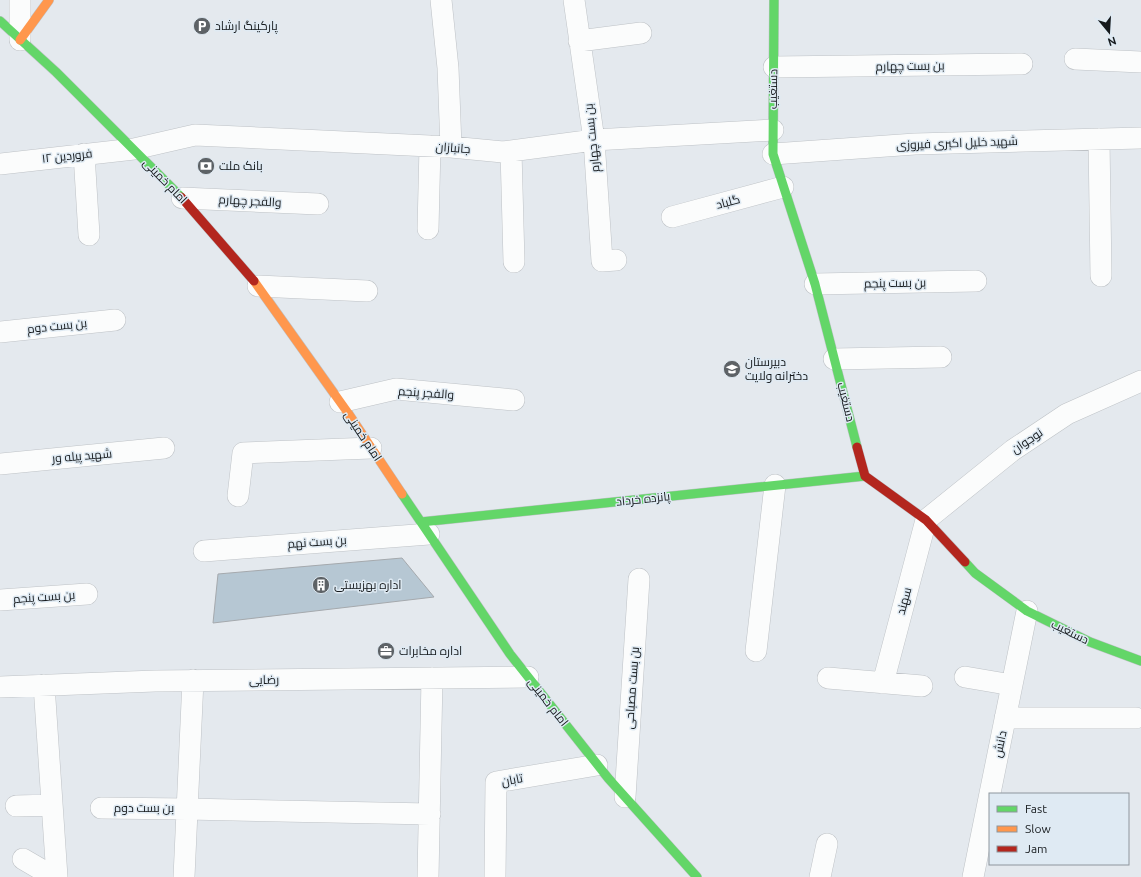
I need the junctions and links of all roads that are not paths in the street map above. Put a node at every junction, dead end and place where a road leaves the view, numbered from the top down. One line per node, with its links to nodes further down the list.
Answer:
1 (20, 0): 6 (street)
2 (49, 0): 6 (street)
3 (440, 0): 18 (street)
4 (574, 0): 8 (street, بن بست چهارم)
5 (774, 0): 12 (street, دستغیب)
6 (8, 32): 19 (street, امام خمینی)
7 (641, 33): 8 (street)
8 (579, 41): 16 (street, بن بست چهارم)
9 (1075, 59): 10 (street)
10 (1141, 62)
11 (1022, 64): 12 (street, بن بست چهارم)
12 (774, 67): 13 (street, دستغیب)
13 (773, 130): 16 (street, جانبازان); 22 (street, دستغیب)
14 (1141, 138): 15 (street, شهید خلیل اکبری فیروزی)
15 (1099, 139): 22 (street, شهید خلیل اکبری فیروزی); 32 (street)
16 (594, 140): 20 (street, جانبازان); 30 (street, بن بست چهارم)
17 (430, 146): 18 (street, جانبازان); 19 (street, جانبازان); 28 (street)
18 (451, 147): 20 (street, جانبازان)
19 (134, 149): 21 (street, ۱۲ فروردین); 25 (street, امام خمینی)
20 (511, 151): 31 (street)
21 (84, 154): 23 (street, ۱۲ فروردین); 29 (street)
22 (773, 154): 24 (street, دستغیب)
23 (0, 164)
24 (784, 186): 27 (street, گلباد); 34 (street, دستغیب)
25 (182, 198): 26 (street, والفجر چهارم); 35 (street, امام خمینی)
26 (318, 204)
27 (672, 217)
28 (428, 229)
29 (89, 235)
30 (616, 260)
31 (514, 262)
32 (1101, 276)
33 (976, 281): 34 (street, بن بست پنجم)
34 (815, 284): 40 (street, دستغیب)
35 (258, 286): 36 (street); 43 (street, امام خمینی)
36 (367, 291)
37 (114, 320): 38 (street, بن بست دوم)
38 (0, 332)
39 (941, 357): 40 (street)
40 (834, 359): 47 (street, دستغیب)
41 (1141, 381): 50 (street, نوجوان)
42 (514, 400): 43 (street, والفجر پنجم)
43 (340, 402): 45 (street, امام خمینی)
44 (164, 448): 46 (street, شهید پیله ور)
45 (371, 448): 49 (street); 51 (street, امام خمینی)
46 (0, 464)
47 (865, 476): 48 (street, پانزده خرداد); 50 (street, دستغیب)
48 (775, 486): 51 (street, پانزده خرداد); 57 (street)
49 (238, 496)
50 (926, 520): 56 (street, دستغیب); 64 (street, سهند)
51 (425, 528): 52 (street, بن بست نهم); 59 (street, امام خمینی)
52 (204, 551)
53 (638, 579): 73 (street, بن بست مصباحی)
54 (87, 594): 55 (street, بن بست پنجم)
55 (0, 600)
56 (1027, 611): 58 (street, دستغیب); 65 (street, دانش)
57 (756, 651)
58 (1141, 661)
59 (528, 677): 61 (street, رضایی); 71 (street, امام خمینی)
60 (965, 677): 65 (street)
61 (432, 678): 63 (street, رضایی); 78 (street)
62 (828, 678): 64 (street)
63 (193, 680): 66 (street, رضایی); 77 (street)
64 (883, 683): 67 (street)
65 (1012, 684): 69 (street, دانش)
66 (44, 685): 68 (street, رضایی); 74 (street)
67 (922, 686)
68 (0, 687)
69 (1006, 718): 70 (street); 72 (street, دانش)
70 (1136, 718)
71 (597, 765): 73 (street, امام خمینی); 87 (street, تابان)
72 (993, 793)
73 (625, 797): 88 (street, امام خمینی)
74 (52, 805): 75 (street); 84 (street)
75 (16, 806)
76 (101, 808): 77 (street, بن بست دوم)
77 (187, 809): 78 (street, بن بست دوم); 85 (street)
78 (430, 814): 86 (street)
79 (989, 816): 80 (street, دانش)
80 (987, 827): 90 (street, دانش)
81 (827, 844): 89 (street)
82 (23, 859): 83 (street)
83 (54, 877)
84 (57, 877)
85 (184, 877)
86 (428, 877)
87 (495, 877)
88 (697, 877)
89 (820, 877)
90 (973, 877)

